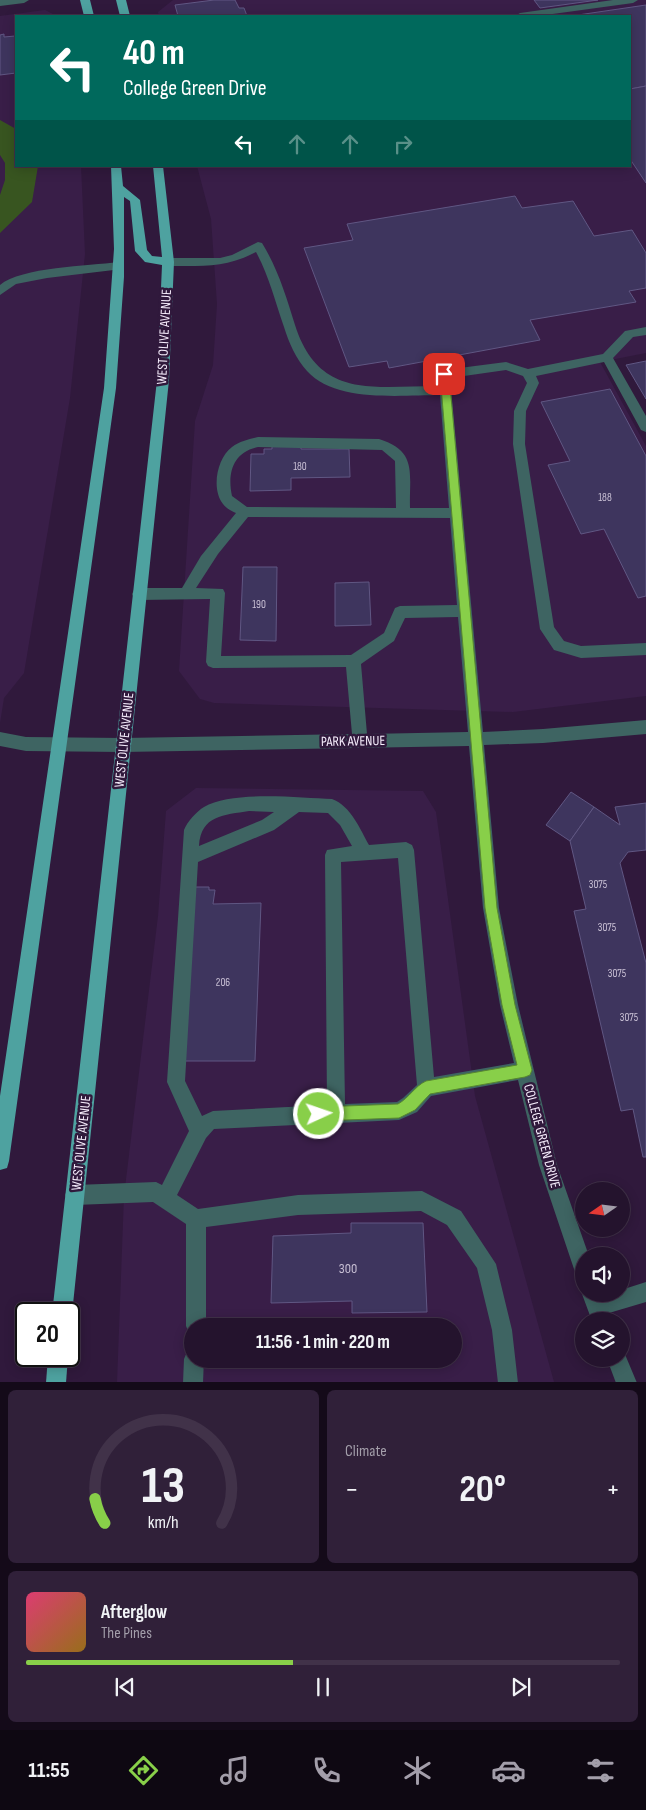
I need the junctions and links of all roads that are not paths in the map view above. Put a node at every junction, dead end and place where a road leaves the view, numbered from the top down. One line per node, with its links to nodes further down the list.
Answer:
1 (24, 0): 5 (street)
2 (85, 0): 6 (main road)
3 (121, 0): 7 (main road)
4 (633, 0): 8 (street)
5 (0, 3)
6 (89, 15)
7 (126, 15)
8 (527, 15)
9 (116, 167): 11 (main road)
10 (158, 167): 12 (main road, WEST OLIVE AVENUE)
11 (118, 186): 12 (main road); 13 (main road)
12 (168, 262): 18 (street); 24 (main road, WEST OLIVE AVENUE)
13 (118, 266): 14 (street); 33 (main road)
14 (0, 291)
15 (646, 331): 16 (street)
16 (608, 357): 17 (street); 19 (street)
17 (528, 373): 18 (street); 26 (street)
18 (445, 382): 22 (street, COLLEGE GREEN DRIVE)
19 (646, 427)
20 (245, 512): 21 (street); 21 (street); 23 (street)
21 (402, 513): 22 (street)
22 (456, 513): 25 (street, COLLEGE GREEN DRIVE)
23 (186, 593): 24 (street); 27 (street)
24 (139, 594): 34 (main road, WEST OLIVE AVENUE)
25 (466, 611): 27 (street); 30 (street, COLLEGE GREEN DRIVE)
26 (646, 649)
27 (353, 661): 31 (street)
28 (646, 727): 30 (street, PARK AVENUE)
29 (0, 739): 32 (street)
30 (476, 739): 31 (street, PARK AVENUE); 39 (street, COLLEGE GREEN DRIVE)
31 (360, 741): 34 (street, PARK AVENUE)
32 (26, 744): 33 (street, PARK AVENUE); 35 (street)
33 (59, 745): 34 (street, PARK AVENUE); 43 (main road)
34 (123, 745): 44 (main road, WEST OLIVE AVENUE)
35 (0, 750)
36 (295, 806): 37 (street); 38 (street); 38 (street)
37 (365, 853): 40 (street); 41 (street)
38 (191, 857): 42 (street)
39 (525, 1070): 40 (street); 47 (street, COLLEGE GREEN DRIVE)
40 (426, 1088): 41 (street)
41 (336, 1113): 42 (street)
42 (199, 1132): 45 (street)
43 (0, 1161)
44 (75, 1195): 45 (street); 49 (main road, WEST OLIVE AVENUE)
45 (165, 1198): 46 (street)
46 (196, 1219): 51 (street); 57 (street)
47 (576, 1247)
48 (646, 1292): 50 (street)
49 (63, 1302)
50 (597, 1307)
51 (196, 1318)
52 (57, 1367): 55 (main road)
53 (620, 1367): 58 (street)
54 (194, 1368): 56 (street)
55 (56, 1382)
56 (193, 1382)
57 (508, 1382)
58 (627, 1382)

